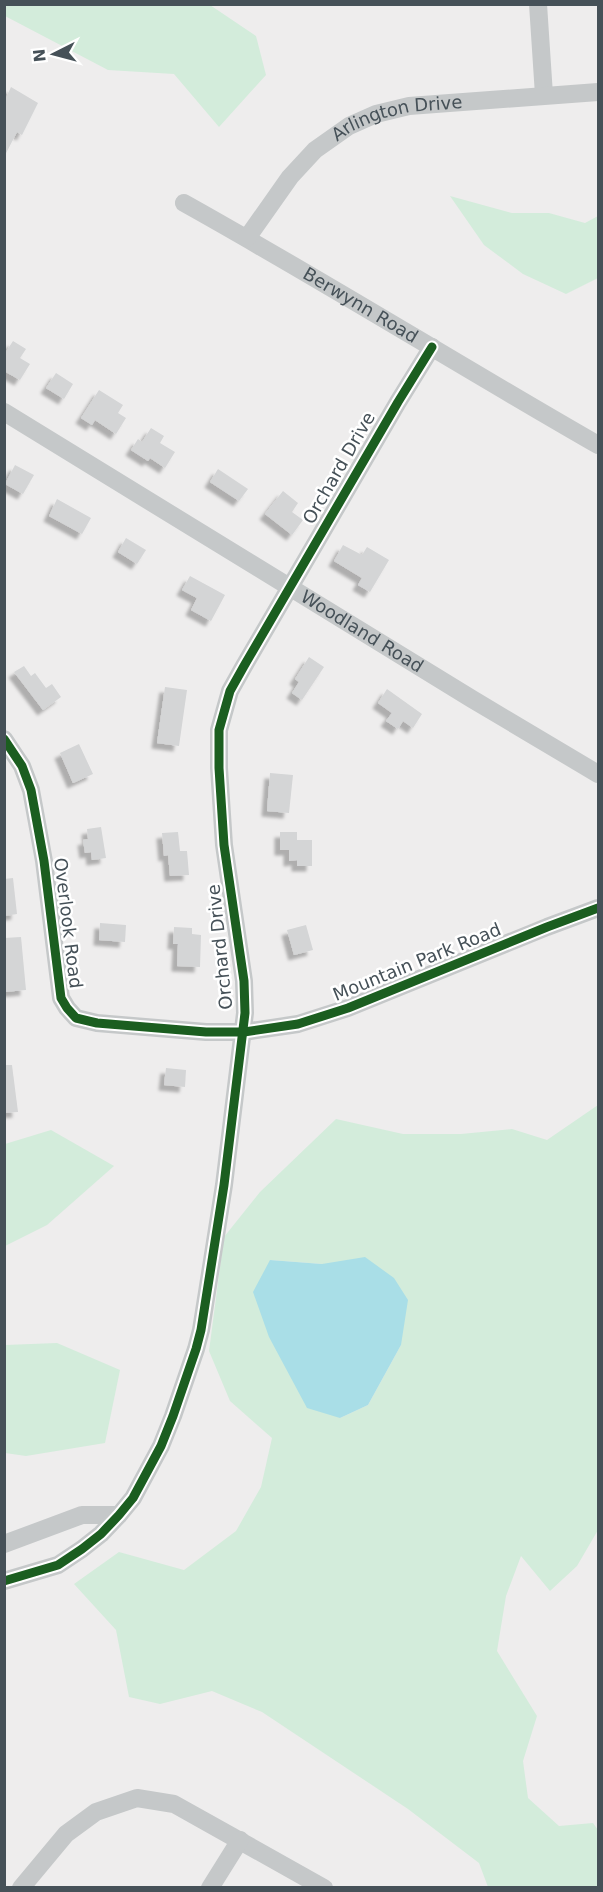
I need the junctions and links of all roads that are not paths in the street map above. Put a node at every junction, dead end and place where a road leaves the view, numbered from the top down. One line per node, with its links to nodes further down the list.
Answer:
1 (538, 4): 3 (street)
2 (598, 92): 3 (street, Arlington Drive)
3 (544, 95): 5 (street, Arlington Drive)
4 (184, 203): 5 (street, Berwynn Road)
5 (247, 238): 6 (street, Berwynn Road)
6 (432, 347): 8 (street, Berwynn Road); 9 (street, Orchard Drive)
7 (4, 412): 9 (street, Woodland Road)
8 (598, 445)
9 (289, 586): 11 (street, Woodland Road); 13 (street, Orchard Drive)
10 (4, 739): 13 (street, Overlook Road)
11 (598, 774)
12 (598, 908): 13 (street, Mountain Park Road)
13 (243, 1032): 14 (street, Orchard Drive)
14 (119, 1515): 15 (street); 16 (street, Orchard Drive)
15 (4, 1544)
16 (4, 1581)
17 (240, 1840): 18 (street); 19 (street); 20 (street)
18 (21, 1887)
19 (210, 1887)
20 (324, 1887)

